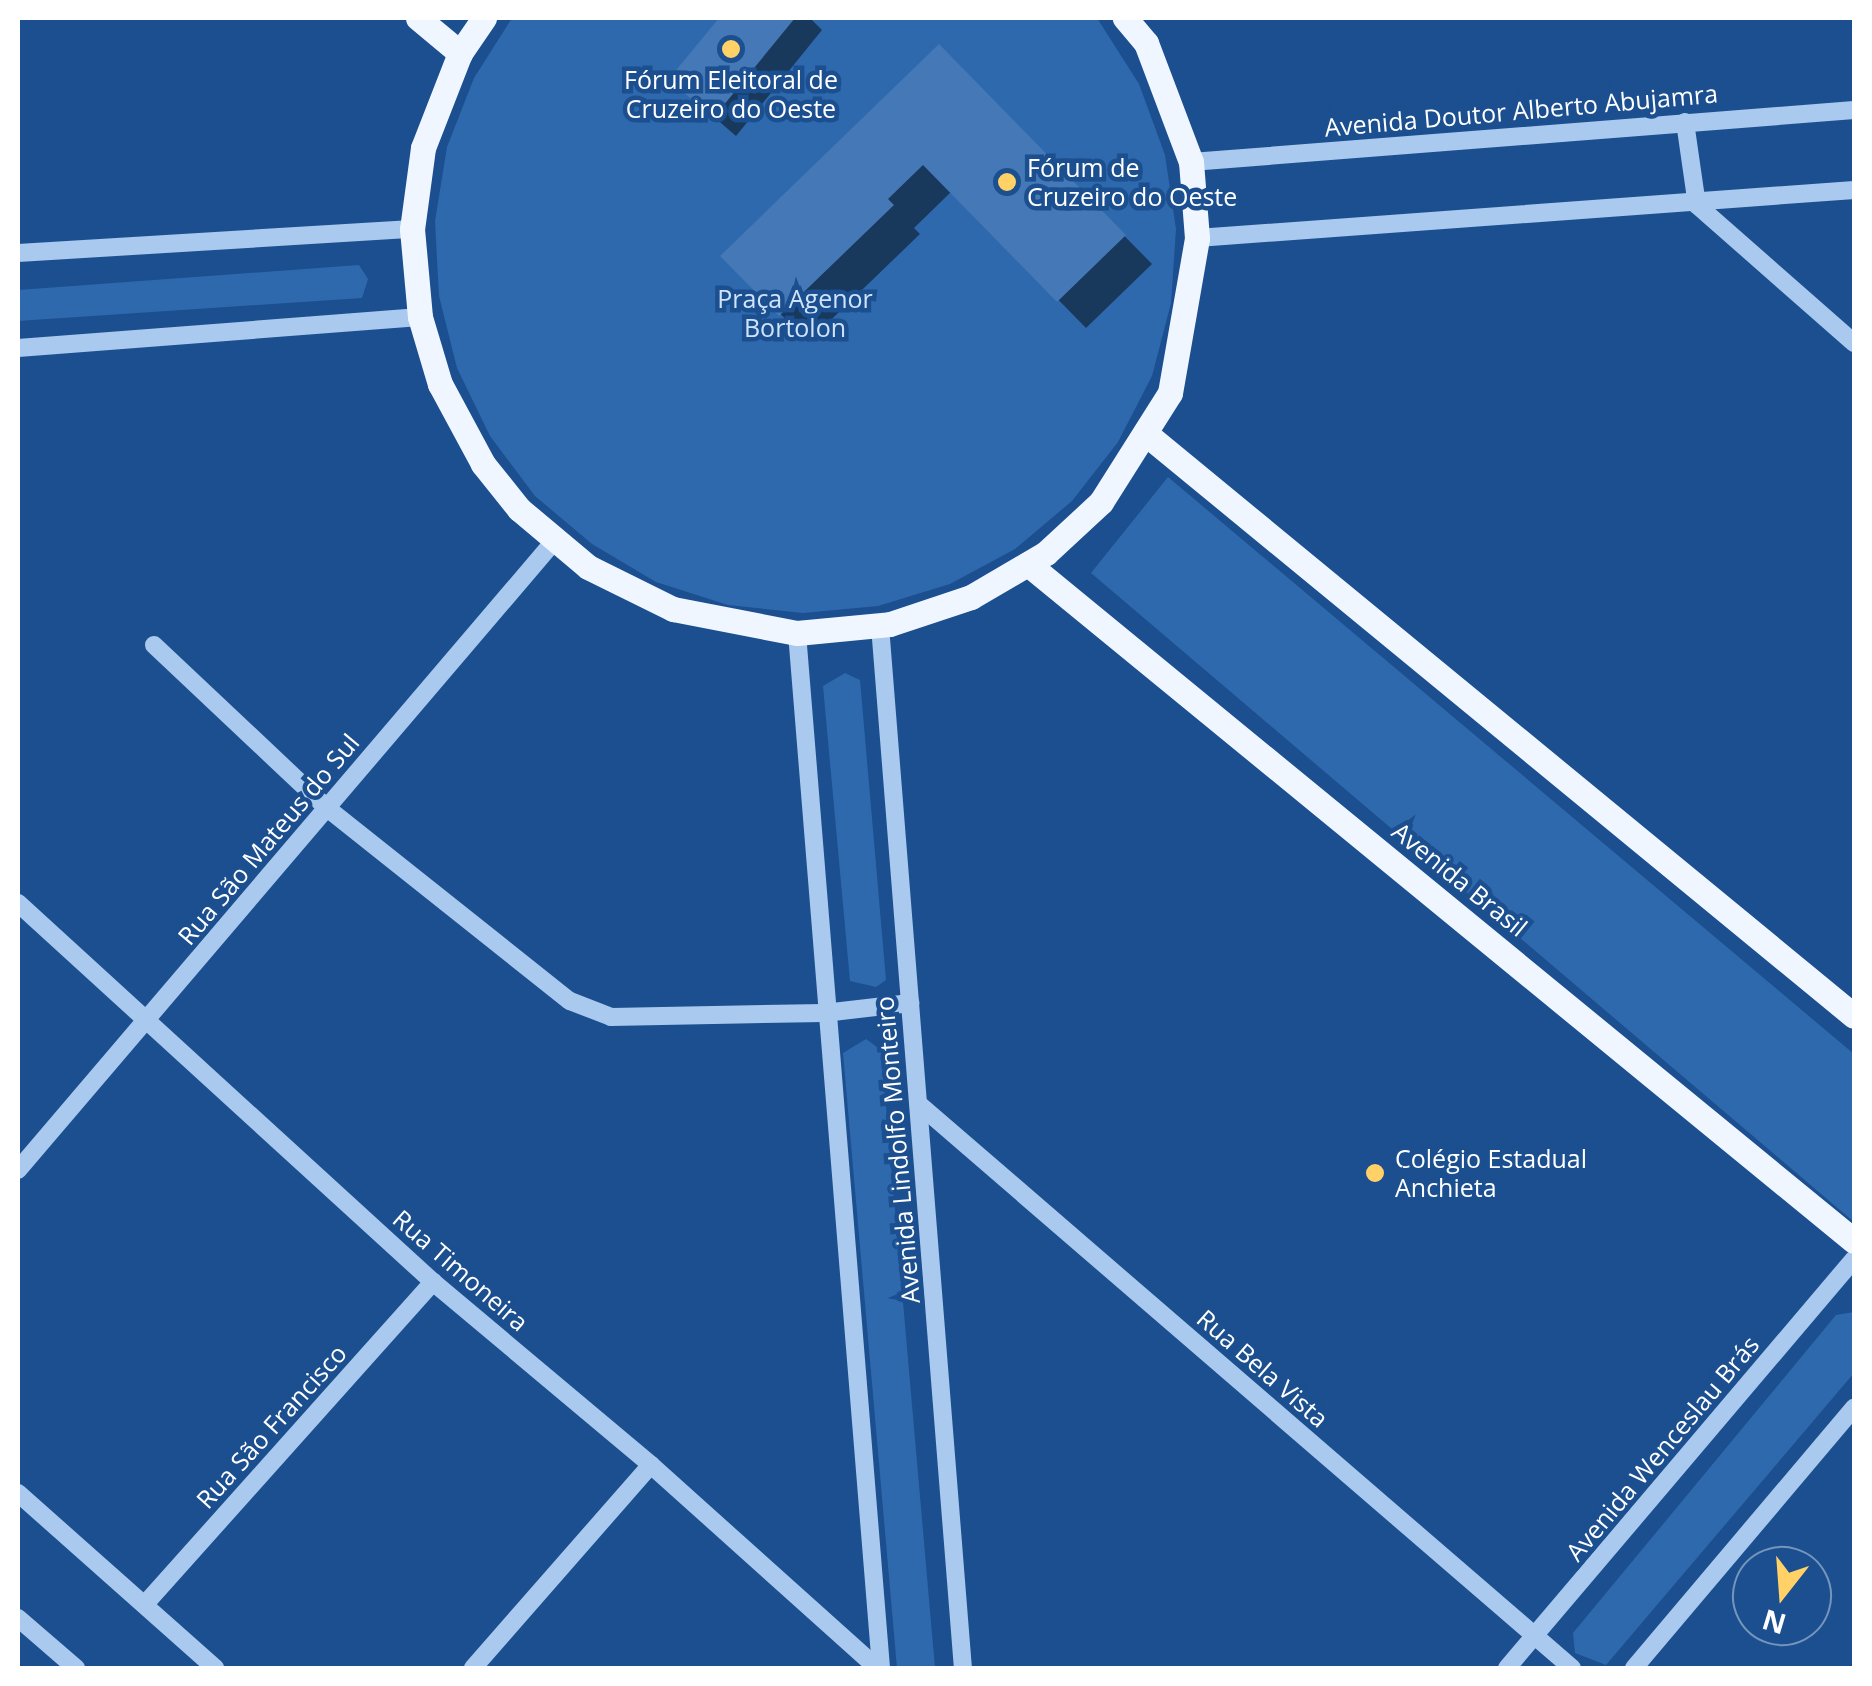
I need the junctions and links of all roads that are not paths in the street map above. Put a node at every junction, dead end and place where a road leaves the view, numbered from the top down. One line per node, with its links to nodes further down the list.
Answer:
1 (418, 18): 4 (main road)
2 (484, 18): 4 (main road)
3 (1126, 18): 7 (main road)
4 (460, 53): 10 (main road)
5 (1854, 110): 6 (street, Avenida Doutor Alberto Abujamra)
6 (1685, 122): 7 (street, Avenida Doutor Alberto Abujamra); 9 (street)
7 (1191, 162): 11 (main road)
8 (1854, 190): 9 (street)
9 (1697, 205): 11 (street); 14 (street)
10 (412, 229): 12 (street); 13 (main road)
11 (1197, 238): 16 (main road)
12 (18, 253)
13 (420, 318): 15 (street); 17 (main road)
14 (1854, 343)
15 (18, 348)
16 (1144, 433): 18 (main road); 26 (main road)
17 (556, 539): 20 (main road); 22 (street, Rua São Mateus do Sul)
18 (1028, 564): 19 (main road); 30 (main road, Avenida Brasil)
19 (880, 626): 20 (main road); 24 (street, Avenida Lindolfo Monteiro)
20 (797, 633): 25 (street)
21 (154, 645): 22 (street)
22 (327, 808): 25 (street); 27 (street, Rua São Mateus do Sul)
23 (18, 904): 27 (street, Rua Timoneira)
24 (910, 1003): 25 (street); 28 (street, Avenida Lindolfo Monteiro)
25 (824, 1014): 42 (street)
26 (1854, 1016)
27 (147, 1019): 29 (street, Rua São Mateus do Sul); 32 (street, Rua Timoneira)
28 (921, 1106): 38 (street, Rua Bela Vista); 43 (street, Avenida Lindolfo Monteiro)
29 (18, 1170)
30 (1854, 1241)
31 (1854, 1259): 38 (street, Avenida Wenceslau Brás)
32 (433, 1282): 34 (street, Rua Timoneira); 36 (street, Rua São Francisco)
33 (1854, 1408): 46 (street)
34 (652, 1464): 41 (street); 42 (street, Rua Timoneira)
35 (18, 1493): 36 (street)
36 (146, 1603): 40 (street)
37 (18, 1618): 39 (street)
38 (1534, 1636): 44 (street, Avenida Wenceslau Brás); 45 (street, Rua Bela Vista)
39 (76, 1668)
40 (215, 1668)
41 (472, 1668)
42 (879, 1668)
43 (962, 1668)
44 (1507, 1668)
45 (1572, 1668)
46 (1634, 1668)

